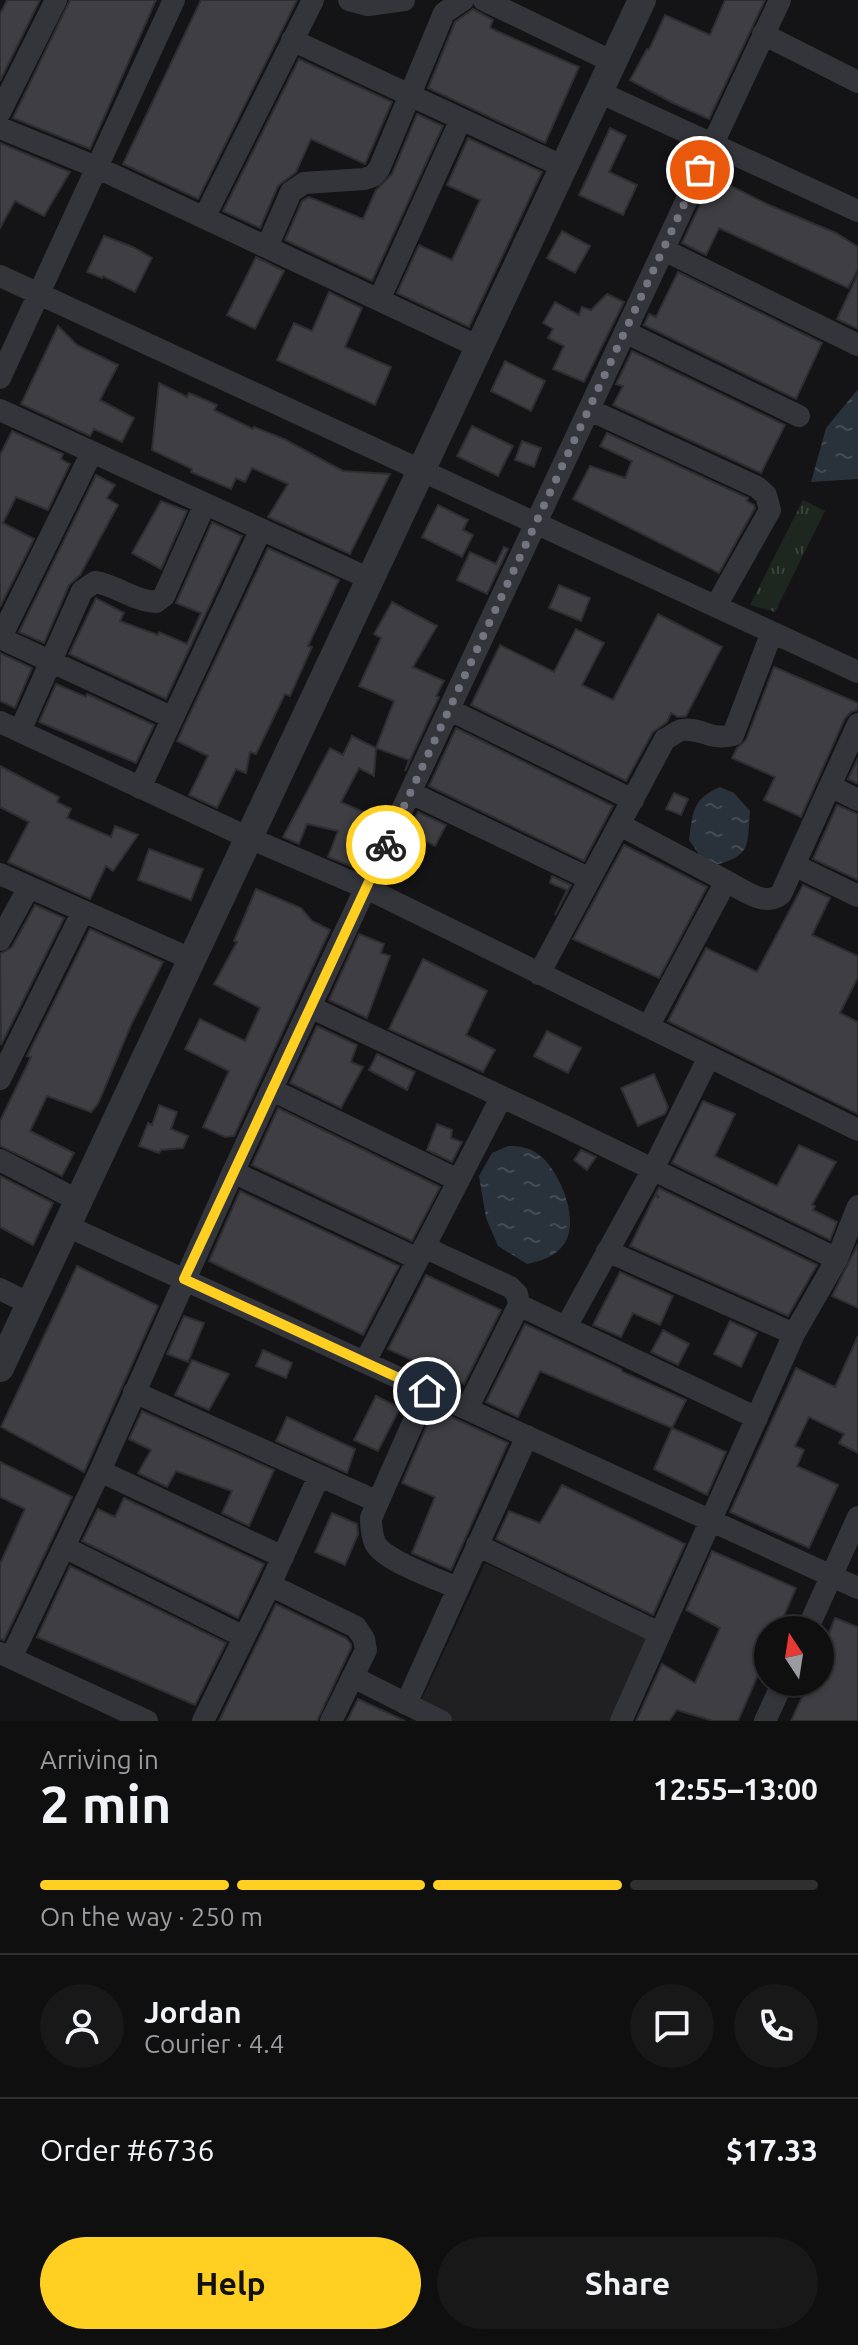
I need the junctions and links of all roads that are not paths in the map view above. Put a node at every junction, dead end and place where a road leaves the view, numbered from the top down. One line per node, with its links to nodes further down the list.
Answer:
1 (56, 0): 16 (street)
2 (174, 0): 20 (street)
3 (313, 0): 11 (street)
4 (349, 0): 5 (street)
5 (404, 0)
6 (463, 0): 15 (street)
7 (642, 0): 12 (street)
8 (780, 0): 10 (street)
9 (499, 3): 12 (street)
10 (763, 34): 13 (street); 19 (street)
11 (292, 40): 15 (street); 23 (street)
12 (613, 62): 14 (street)
13 (858, 82)
14 (599, 92): 19 (street); 21 (street)
15 (411, 95): 17 (street); 24 (street)
16 (0, 112)
17 (461, 119): 21 (street); 28 (street)
18 (0, 128): 20 (street)
19 (713, 144): 22 (street); 25 (street)
20 (96, 167): 23 (street); 27 (street)
21 (564, 167): 31 (street)
22 (858, 211)
23 (204, 218): 24 (street)
24 (267, 247): 28 (street)
25 (664, 250): 29 (street); 30 (street)
26 (0, 276): 27 (street)
27 (37, 293): 32 (street); 37 (street)
28 (379, 300): 31 (street)
29 (625, 332): 34 (street); 35 (street)
30 (858, 345)
31 (479, 347): 37 (street)
32 (0, 378)
33 (0, 410): 36 (street)
34 (590, 410): 39 (street); 42 (street)
35 (799, 416)
36 (92, 452): 38 (street); 44 (street)
37 (421, 470): 39 (street); 41 (street)
38 (205, 504): 40 (street); 45 (street)
39 (538, 524): 42 (street); 47 (street)
40 (261, 529): 41 (street); 48 (street)
41 (370, 579): 57 (street)
42 (716, 606): 43 (street)
43 (772, 632): 46 (street); 54 (street)
44 (0, 638): 45 (street)
45 (51, 661): 48 (street); 50 (street)
46 (858, 672)
47 (450, 710): 53 (street); 54 (street)
48 (173, 718): 52 (street)
49 (858, 724): 51 (street)
50 (10, 727): 52 (street)
51 (830, 786): 55 (street); 58 (street)
52 (140, 788): 57 (street)
53 (411, 793): 60 (street); 63 (street)
54 (633, 800): 56 (street)
55 (858, 800)
56 (620, 825): 60 (street); 61 (street)
57 (249, 838): 63 (street); 67 (street)
58 (794, 865): 61 (street); 64 (street)
59 (0, 874): 62 (street)
60 (590, 879): 68 (street)
61 (726, 881): 70 (street)
62 (29, 887): 65 (street); 66 (street)
63 (366, 888): 68 (street); 69 (street)
64 (858, 896)
65 (83, 911): 67 (street); 72 (street)
66 (0, 940)
67 (191, 959): 81 (street)
68 (539, 974): 70 (street)
69 (310, 1007): 73 (street); 74 (street)
70 (648, 1027): 71 (street)
71 (709, 1057): 75 (street); 77 (street)
72 (0, 1079)
73 (272, 1090): 78 (street); 79 (street)
74 (501, 1098): 77 (street); 79 (street)
75 (858, 1130)
76 (0, 1160): 81 (street)
77 (652, 1171): 82 (street); 84 (street)
78 (233, 1172): 83 (street); 85 (street)
79 (458, 1180): 83 (street)
80 (858, 1206): 84 (street)
81 (73, 1214): 85 (street); 87 (street)
82 (607, 1251): 89 (street); 90 (street)
83 (421, 1253): 88 (street); 91 (street)
84 (837, 1259): 90 (street)
85 (184, 1279): 91 (street); 94 (street)
86 (0, 1289): 87 (street)
87 (30, 1304): 92 (street)
88 (519, 1305): 89 (street); 95 (street)
89 (566, 1327): 96 (street)
90 (794, 1334): 96 (street)
91 (365, 1362): 93 (street)
92 (0, 1368)
93 (427, 1391): 95 (street); 100 (street)
94 (134, 1392): 98 (street); 99 (street)
95 (467, 1409): 97 (street)
96 (757, 1418): 102 (street)
97 (527, 1436): 102 (street); 103 (street)
98 (100, 1471): 104 (street); 105 (street)
99 (319, 1476): 100 (street); 105 (street)
100 (378, 1502): 108 (street)
101 (858, 1517): 106 (street)
102 (711, 1520): 106 (street); 111 (street)
103 (477, 1545): 108 (street); 111 (street)
104 (64, 1547): 112 (street); 113 (street)
105 (283, 1557): 107 (street)
106 (832, 1576): 109 (street); 110 (street)
107 (270, 1585): 112 (street); 114 (street)
108 (457, 1588): 116 (street)
109 (858, 1588)
110 (813, 1616)
111 (659, 1633): 121 (street)
112 (244, 1637): 118 (street)
113 (5, 1655): 117 (street)
114 (353, 1677): 116 (street); 119 (street)
115 (777, 1696): 122 (street)
116 (406, 1704): 120 (street)
117 (147, 1721)
118 (203, 1721)
119 (331, 1721)
120 (441, 1721)
121 (621, 1721)
122 (765, 1721)

